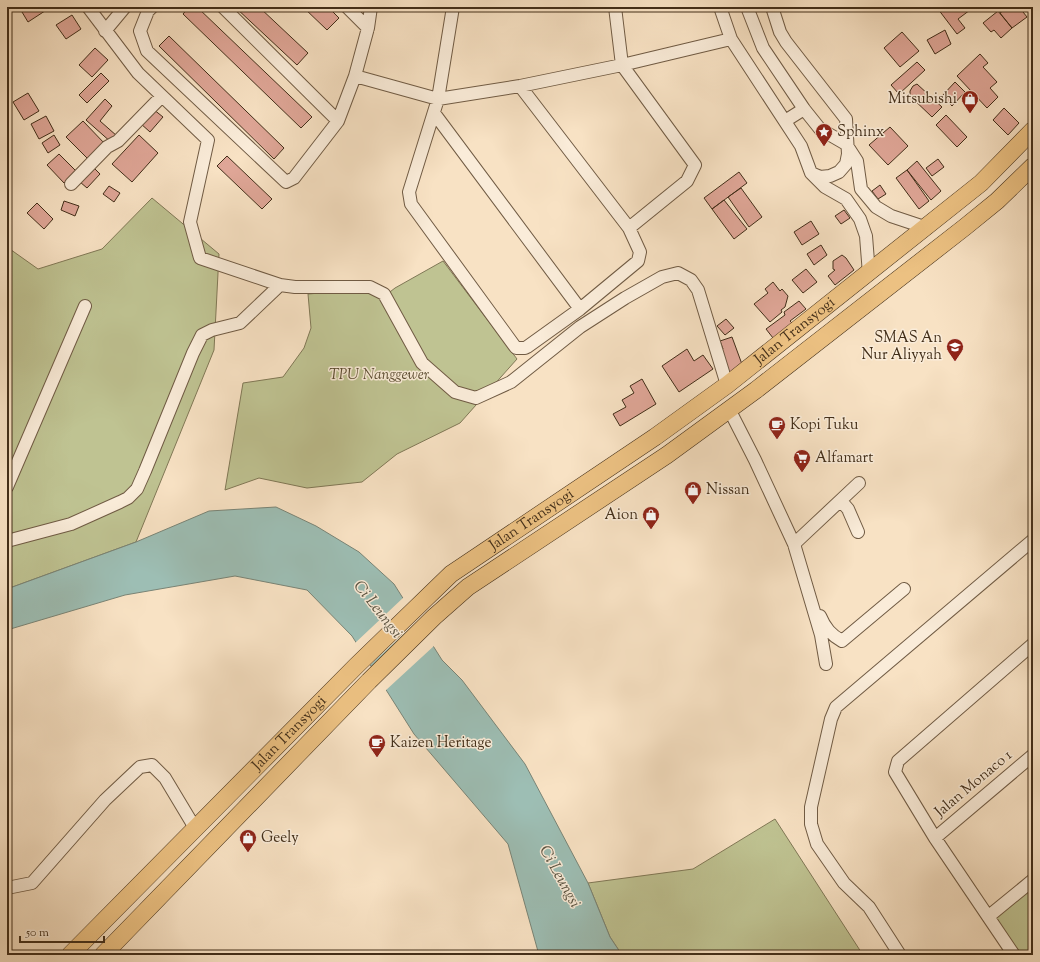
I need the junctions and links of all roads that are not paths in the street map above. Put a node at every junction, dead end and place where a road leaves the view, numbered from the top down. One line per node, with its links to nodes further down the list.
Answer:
1 (88, 7): 13 (street)
2 (125, 7): 13 (street)
3 (152, 7): 22 (street)
4 (223, 7): 22 (street)
5 (347, 7): 12 (street)
6 (371, 7): 12 (street)
7 (454, 7): 19 (street)
8 (615, 7): 15 (street)
9 (720, 7): 14 (street)
10 (747, 7): 20 (street)
11 (772, 7): 25 (street)
12 (368, 28): 16 (street)
13 (105, 30): 18 (street)
14 (731, 39): 15 (street); 23 (street)
15 (622, 65): 17 (street); 31 (street)
16 (355, 76): 19 (street); 22 (street)
17 (520, 86): 19 (street); 31 (street)
18 (162, 96): 28 (street); 34 (street)
19 (438, 99): 21 (street)
20 (804, 109): 23 (street); 25 (street)
21 (434, 112): 36 (street); 36 (street)
22 (338, 121)
23 (784, 121): 27 (street)
24 (1033, 130): 32 (highway, Jalan Transyogi)
25 (846, 144): 27 (street); 29 (street)
26 (1033, 166): 38 (highway, Jalan Transyogi)
27 (811, 173): 30 (street)
28 (71, 184)
29 (876, 207): 30 (street); 32 (street)
30 (860, 219): 33 (street)
31 (629, 228): 36 (street)
32 (927, 228): 33 (highway, Jalan Transyogi)
33 (869, 274): 37 (highway, Jalan Transyogi)
34 (280, 285): 37 (street); 44 (street)
35 (85, 306): 40 (street)
36 (580, 309)
37 (727, 385): 50 (highway, Jalan Transyogi)
38 (729, 409): 45 (street); 56 (highway, Jalan Transyogi)
39 (859, 482): 41 (street)
40 (7, 487)
41 (841, 501): 42 (street); 45 (street)
42 (858, 532)
43 (1033, 540): 57 (street)
44 (7, 541)
45 (798, 541): 46 (street); 48 (street)
46 (904, 588)
47 (1033, 644): 51 (street)
48 (826, 664)
49 (1033, 755): 51 (street, Jalan Monaco 1)
50 (195, 828): 53 (street); 55 (highway, Jalan Transyogi)
51 (935, 838): 54 (street)
52 (1033, 880): 54 (street)
53 (7, 888)
54 (989, 916): 58 (street)
55 (70, 955)
56 (103, 955)
57 (900, 955)
58 (1014, 955)

